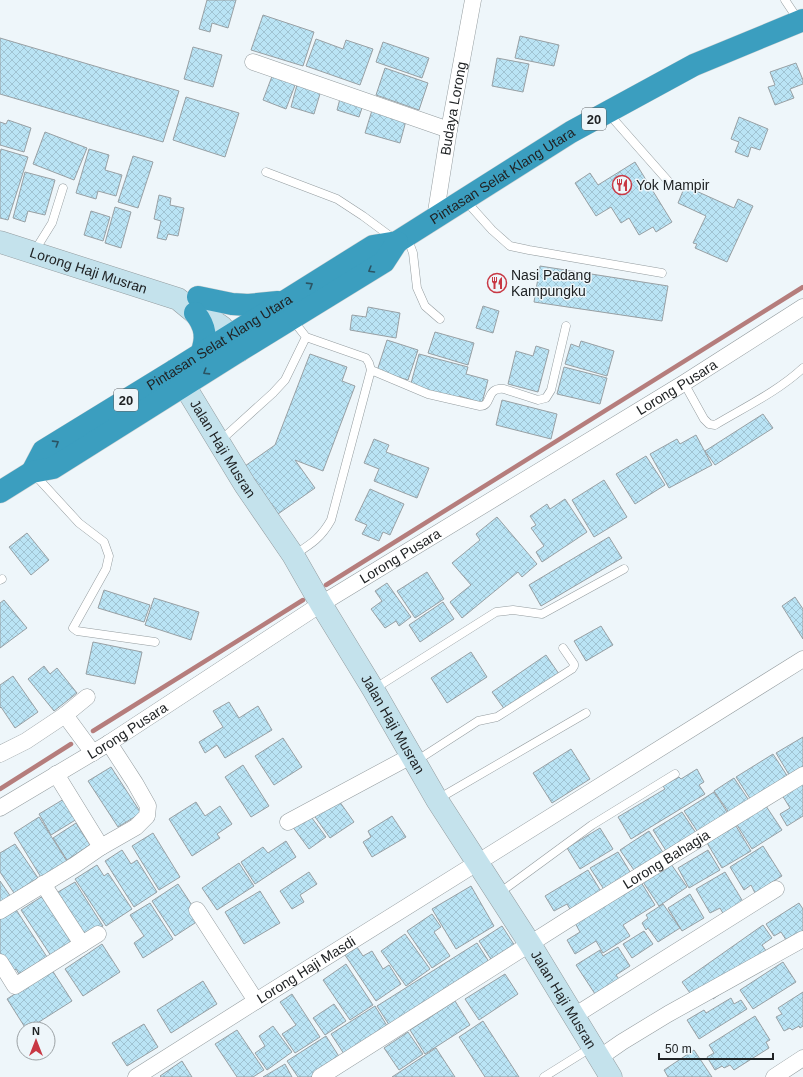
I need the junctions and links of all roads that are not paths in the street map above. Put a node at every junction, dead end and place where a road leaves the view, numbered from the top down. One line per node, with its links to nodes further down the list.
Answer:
1 (473, 0): 6 (street, Budaya Lorong)
2 (785, 0): 3 (lane)
3 (801, 21): 5 (highway, Pintasan Selat Klang Utara / 20)
4 (253, 62): 6 (street)
5 (608, 112): 8 (lane); 10 (highway, Pintasan Selat Klang Utara / 20)
6 (448, 130): 11 (street, Budaya Lorong)
7 (266, 172): 12 (lane)
8 (668, 181)
9 (63, 188): 14 (lane)
10 (464, 200): 11 (highway, Pintasan Selat Klang Utara / 20); 15 (lane)
11 (435, 218): 12 (highway, Pintasan Selat Klang Utara / 20)
12 (402, 239): 18 (highway, Pintasan Selat Klang Utara / 20); 19 (lane)
13 (0, 242): 14 (street, Lorong Haji Musran)
14 (34, 252): 16 (street, Lorong Haji Musran)
15 (662, 273)
16 (190, 303): 18 (highway); 22 (street, Lorong Haji Musran); 23 (highway)
17 (803, 307): 27 (street, Lorong Pusara)
18 (287, 310): 21 (lane); 22 (highway, Pintasan Selat Klang Utara / 20)
19 (440, 319)
20 (566, 326): 25 (lane)
21 (306, 337): 25 (lane); 28 (lane)
22 (240, 340): 23 (highway, Pintasan Selat Klang Utara / 20); 26 (highway, Pintasan Selat Klang Utara / 20, one-way to 26)
23 (201, 354): 26 (highway, Pintasan Selat Klang Utara / 20)
24 (803, 368): 27 (lane)
25 (371, 370): 31 (lane)
26 (180, 378): 28 (street, Jalan Haji Musran); 29 (highway, Pintasan Selat Klang Utara / 20)
27 (684, 383): 33 (street, Lorong Pusara)
28 (219, 442): 31 (street, Jalan Haji Musran)
29 (32, 472): 30 (highway, Pintasan Selat Klang Utara / 20); 34 (lane)
30 (0, 492)
31 (293, 555): 33 (street, Jalan Haji Musran)
32 (624, 570): 37 (lane)
33 (321, 604): 37 (street, Jalan Haji Musran); 41 (street, Lorong Pusara)
34 (155, 642)
35 (563, 648): 44 (lane)
36 (803, 660): 52 (street, Lorong Haji Masdi)
37 (373, 689): 44 (street, Jalan Haji Musran)
38 (86, 697): 40 (street)
39 (586, 713): 48 (lane)
40 (65, 715): 42 (street); 43 (street)
41 (109, 743): 42 (street, Lorong Pusara); 51 (street)
42 (93, 753): 45 (street, Lorong Pusara)
43 (0, 754)
44 (417, 757): 48 (street, Jalan Haji Musran); 50 (street)
45 (56, 774): 49 (street, Lorong Pusara); 51 (street)
46 (675, 774): 55 (lane)
47 (803, 775): 61 (street, Lorong Bahagia)
48 (437, 800): 52 (street, Jalan Haji Musran)
49 (0, 808)
50 (288, 822)
51 (102, 847): 53 (street)
52 (478, 863): 55 (street, Jalan Haji Musran); 63 (street, Lorong Haji Masdi)
53 (43, 884): 57 (street); 60 (street)
54 (776, 889): 64 (street)
55 (497, 894): 61 (street, Jalan Haji Musran)
56 (197, 910): 63 (street)
57 (0, 911)
58 (98, 934): 60 (street)
59 (803, 939): 65 (street)
60 (82, 944): 62 (street)
61 (530, 944): 64 (street, Jalan Haji Musran); 68 (street, Lorong Bahagia)
62 (0, 962)
63 (256, 1001): 67 (street, Lorong Haji Masdi)
64 (574, 1016): 65 (street, Jalan Haji Musran)
65 (600, 1052): 69 (lane); 70 (street, Jalan Haji Musran)
66 (803, 1058): 71 (street)
67 (136, 1077)
68 (320, 1077)
69 (544, 1077)
70 (611, 1077)
71 (774, 1077)

